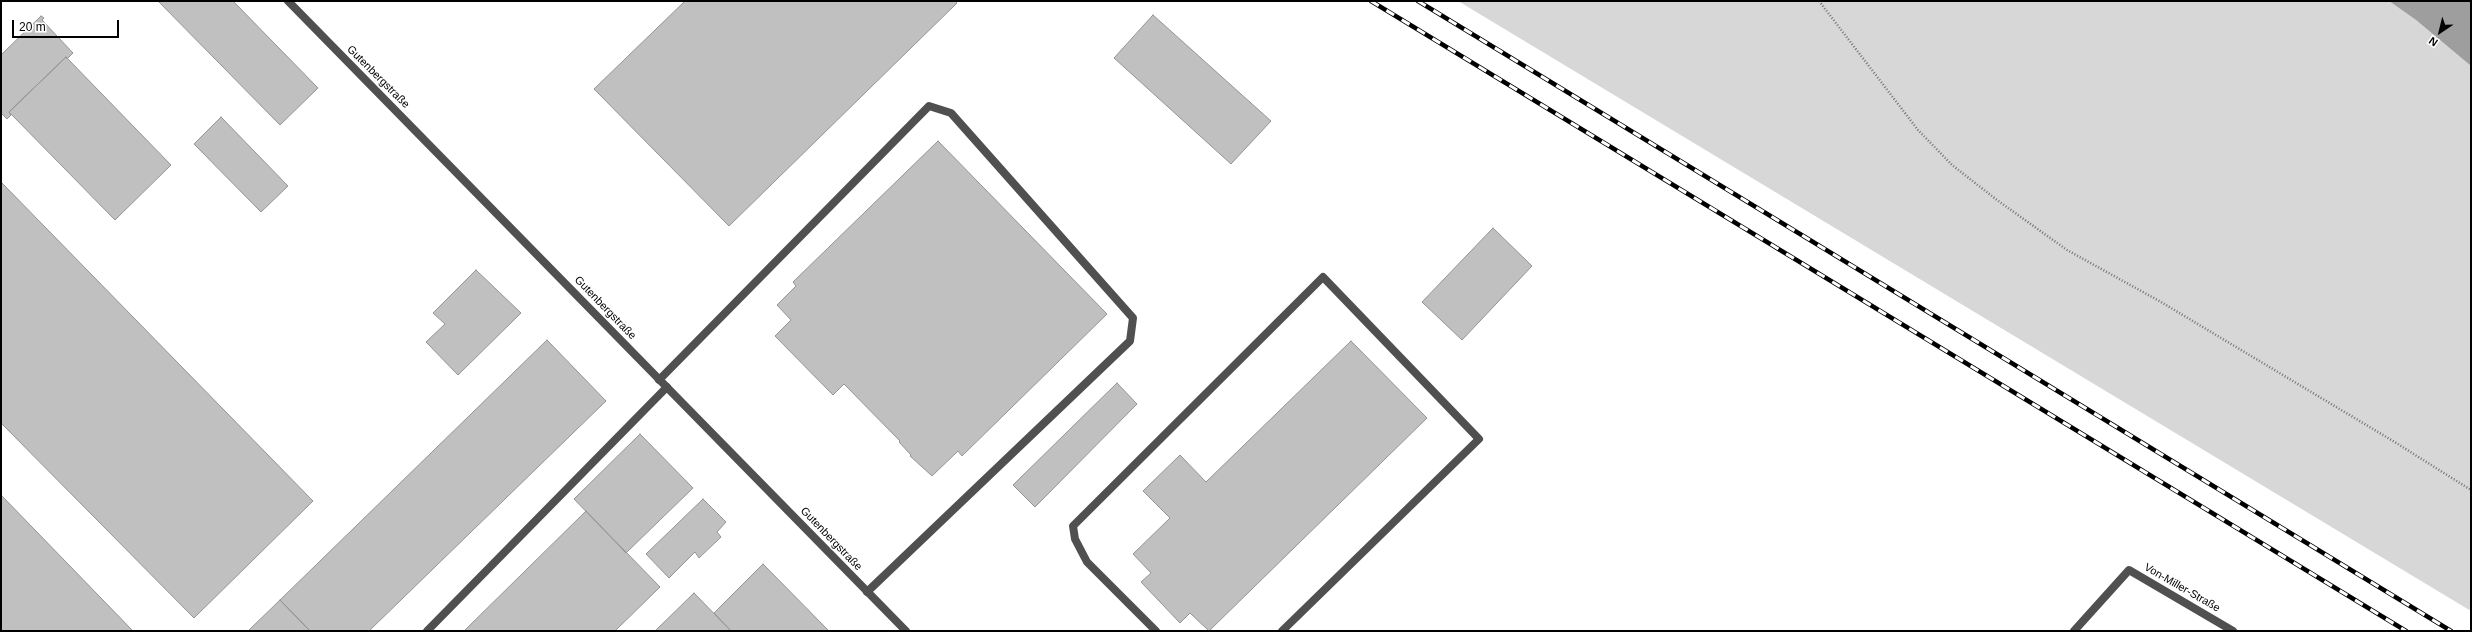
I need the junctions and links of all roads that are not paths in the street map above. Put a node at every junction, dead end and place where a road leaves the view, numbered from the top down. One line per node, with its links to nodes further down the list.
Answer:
1 (288, 1): 2 (street, Gutenbergstraße)
2 (659, 380): 3 (street, Gutenbergstraße); 4 (street)
3 (667, 387): 4 (street, Gutenbergstraße); 5 (street)
4 (867, 592): 6 (street, Gutenbergstraße)
5 (427, 631)
6 (906, 631)
7 (1156, 631): 8 (street)
8 (1282, 631)
9 (2074, 631): 10 (street, Von-Miller-Straße)
10 (2233, 631)

